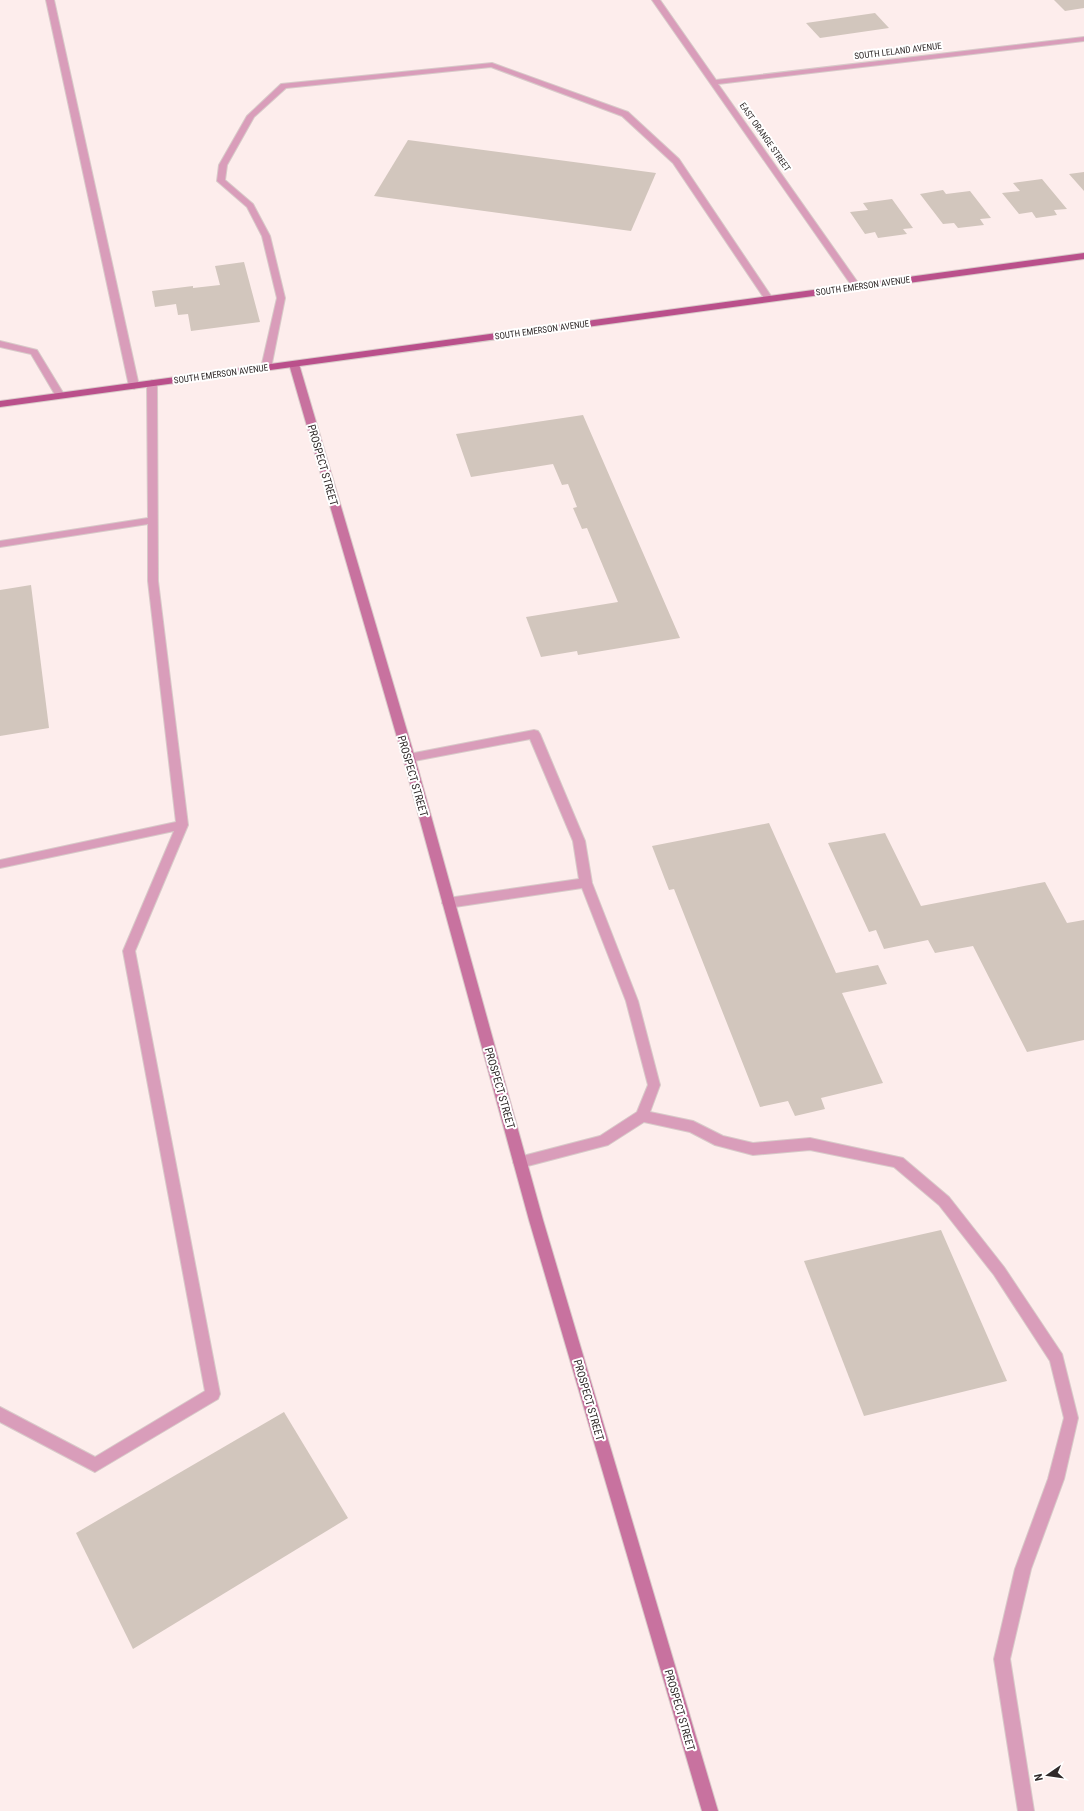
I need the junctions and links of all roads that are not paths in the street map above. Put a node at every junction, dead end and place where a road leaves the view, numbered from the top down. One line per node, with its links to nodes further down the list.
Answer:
1 (50, 0): 12 (street)
2 (656, 0): 4 (street, EAST ORANGE STREET)
3 (1084, 39): 4 (street, SOUTH LELAND AVENUE)
4 (714, 82): 6 (street, EAST ORANGE STREET)
5 (1084, 256): 6 (main road, SOUTH EMERSON AVENUE)
6 (857, 287): 7 (main road, SOUTH EMERSON AVENUE)
7 (769, 299): 9 (main road, SOUTH EMERSON AVENUE); 10 (street)
8 (0, 344): 13 (street)
9 (294, 364): 10 (main road, SOUTH EMERSON AVENUE); 17 (main road, PROSPECT STREET)
10 (266, 368): 11 (main road, SOUTH EMERSON AVENUE)
11 (152, 383): 12 (main road, SOUTH EMERSON AVENUE); 15 (street)
12 (134, 386): 13 (main road, SOUTH EMERSON AVENUE)
13 (60, 396): 14 (main road, SOUTH EMERSON AVENUE)
14 (0, 404)
15 (152, 520): 16 (street); 18 (street)
16 (0, 544)
17 (408, 758): 20 (street); 21 (main road, PROSPECT STREET)
18 (182, 825): 19 (street); 24 (street)
19 (0, 864)
20 (586, 883): 21 (street); 22 (street)
21 (448, 903): 23 (main road, PROSPECT STREET)
22 (642, 1116): 23 (street); 26 (street)
23 (520, 1162): 25 (main road, PROSPECT STREET)
24 (0, 1414)
25 (710, 1811)
26 (1026, 1811)

